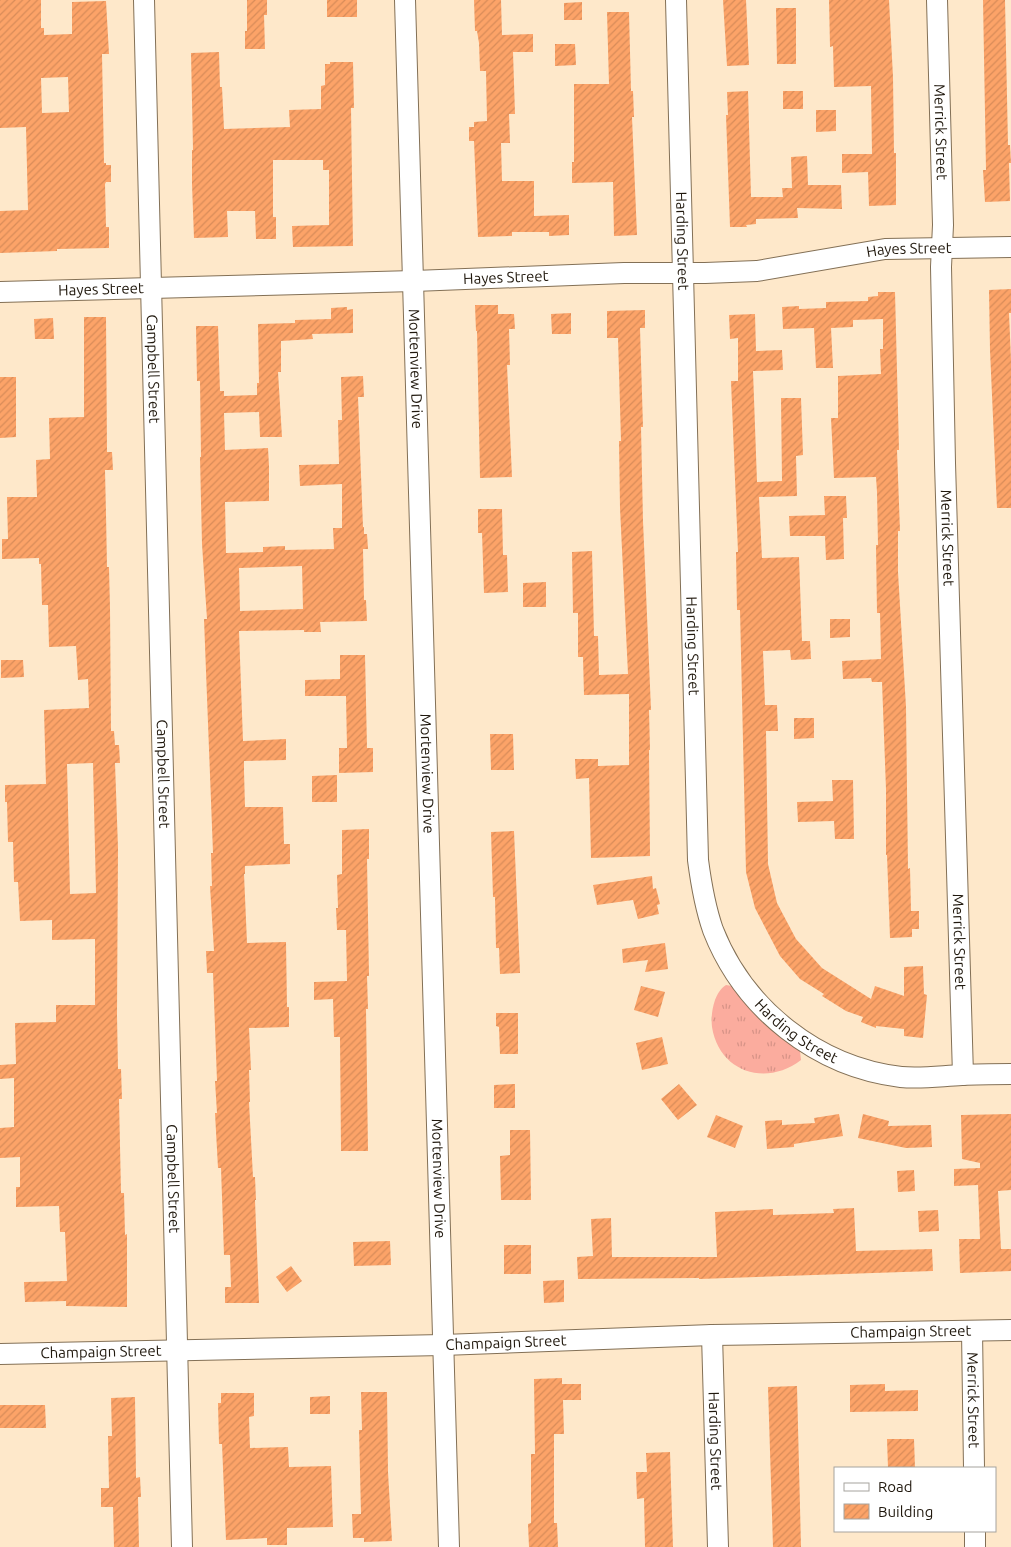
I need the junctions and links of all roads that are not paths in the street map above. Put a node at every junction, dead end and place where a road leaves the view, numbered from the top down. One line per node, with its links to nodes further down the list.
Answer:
1 (144, 0): 9 (street, Campbell Street)
2 (405, 0): 8 (street, Mortenview Drive)
3 (676, 0): 7 (street, Harding Street)
4 (937, 0): 5 (street, Merrick Street)
5 (942, 247): 6 (street, Hayes Street); 7 (street, Hayes Street); 12 (street, Merrick Street)
6 (1011, 247)
7 (682, 274): 8 (street, Hayes Street); 12 (street, Harding Street)
8 (414, 282): 9 (street, Hayes Street); 16 (street, Mortenview Drive)
9 (150, 288): 10 (street, Hayes Street); 17 (street, Campbell Street)
10 (0, 292)
11 (1011, 1074): 12 (street, Harding Street)
12 (963, 1075)
13 (1011, 1330): 14 (street, Champaign Street)
14 (972, 1331): 15 (street, Champaign Street); 19 (street, Merrick Street)
15 (712, 1335): 16 (street, Champaign Street); 23 (street, Harding Street)
16 (443, 1345): 17 (street, Champaign Street); 22 (street, Mortenview Drive)
17 (176, 1351): 18 (street, Champaign Street); 21 (street, Campbell Street)
18 (0, 1354)
19 (974, 1467)
20 (975, 1532): 24 (street)
21 (182, 1547)
22 (449, 1547)
23 (718, 1547)
24 (975, 1547)

